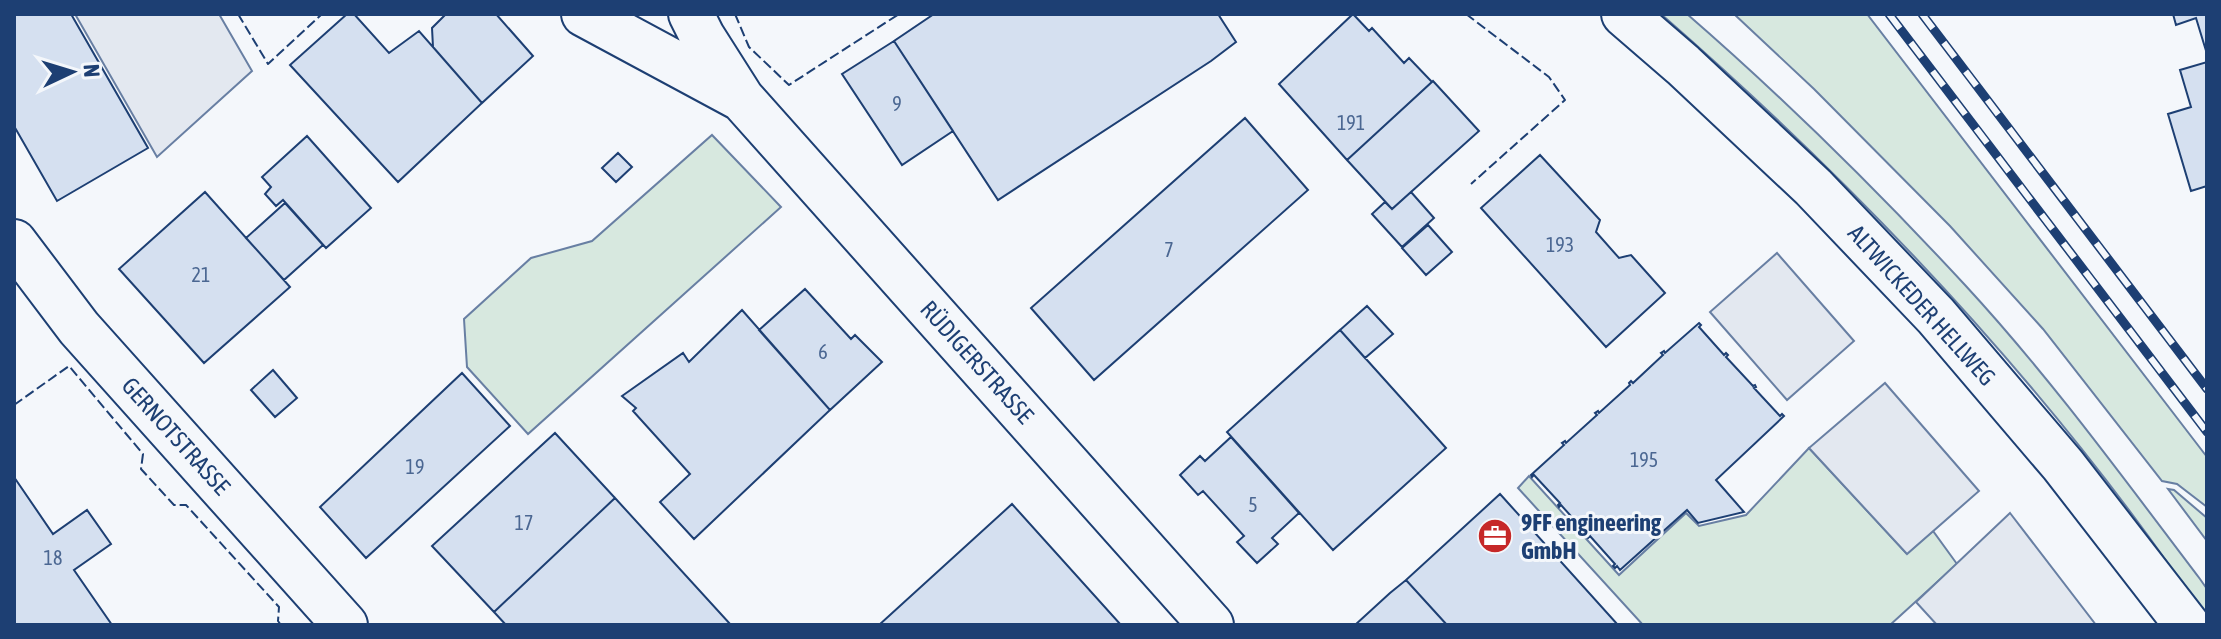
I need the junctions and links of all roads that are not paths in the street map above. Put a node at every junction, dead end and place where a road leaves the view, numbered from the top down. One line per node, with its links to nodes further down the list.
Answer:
1 (584, 14): 4 (street, RÜDIGERSTRASSE)
2 (691, 14): 4 (street, RÜDIGERSTRASSE)
3 (1624, 14): 8 (street, ALTWICKEDER HELLWEG)
4 (742, 99): 7 (street, RÜDIGERSTRASSE)
5 (14, 242): 6 (street, GERNOTSTRASSE)
6 (345, 625)
7 (1211, 625)
8 (2187, 625)

